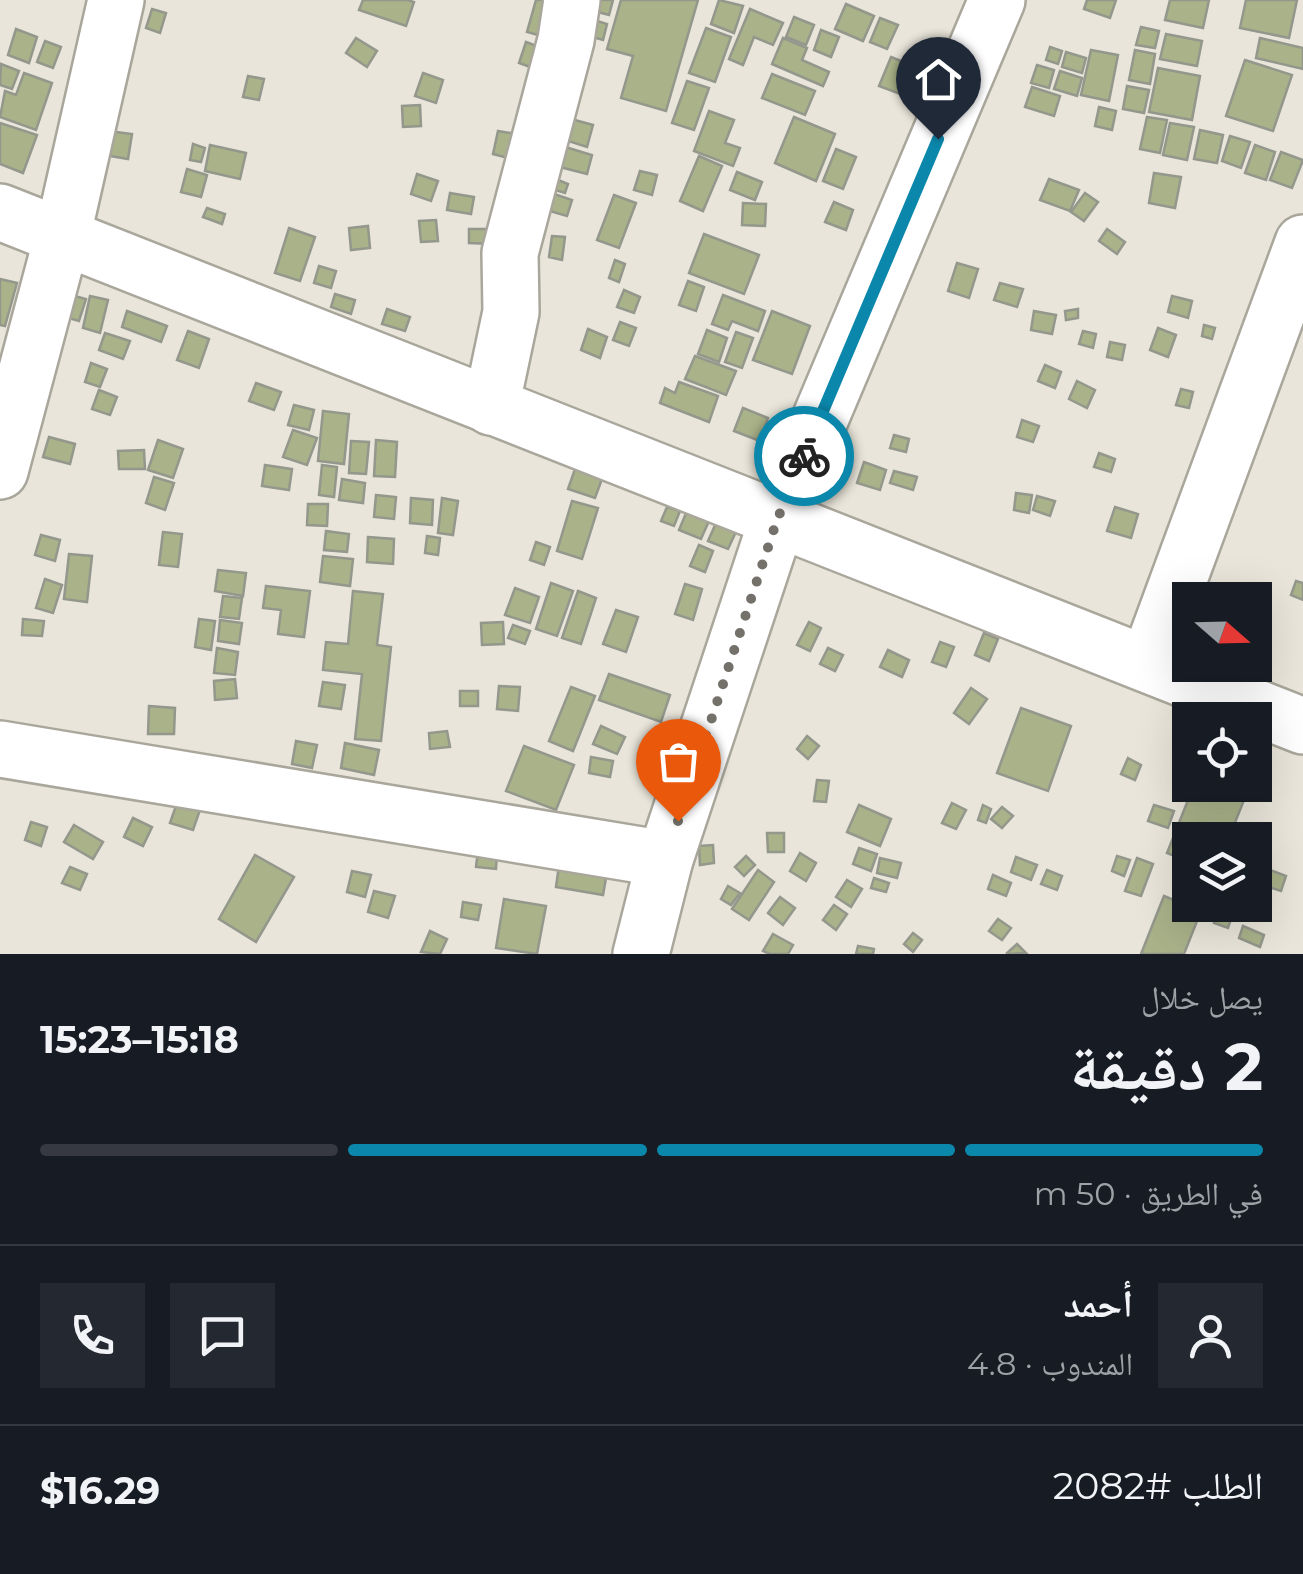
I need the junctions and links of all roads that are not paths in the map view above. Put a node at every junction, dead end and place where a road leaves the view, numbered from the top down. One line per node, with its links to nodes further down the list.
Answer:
1 (116, 0): 5 (street)
2 (572, 0): 7 (street)
3 (997, 0): 9 (street)
4 (0, 212): 5 (street)
5 (62, 238): 7 (street); 8 (street)
6 (1303, 243): 10 (street)
7 (491, 407): 9 (street)
8 (0, 471)
9 (777, 520): 10 (street); 13 (street)
10 (1148, 663): 11 (street)
11 (1303, 726)
12 (0, 749): 13 (street)
13 (665, 859): 14 (street)
14 (641, 954)

